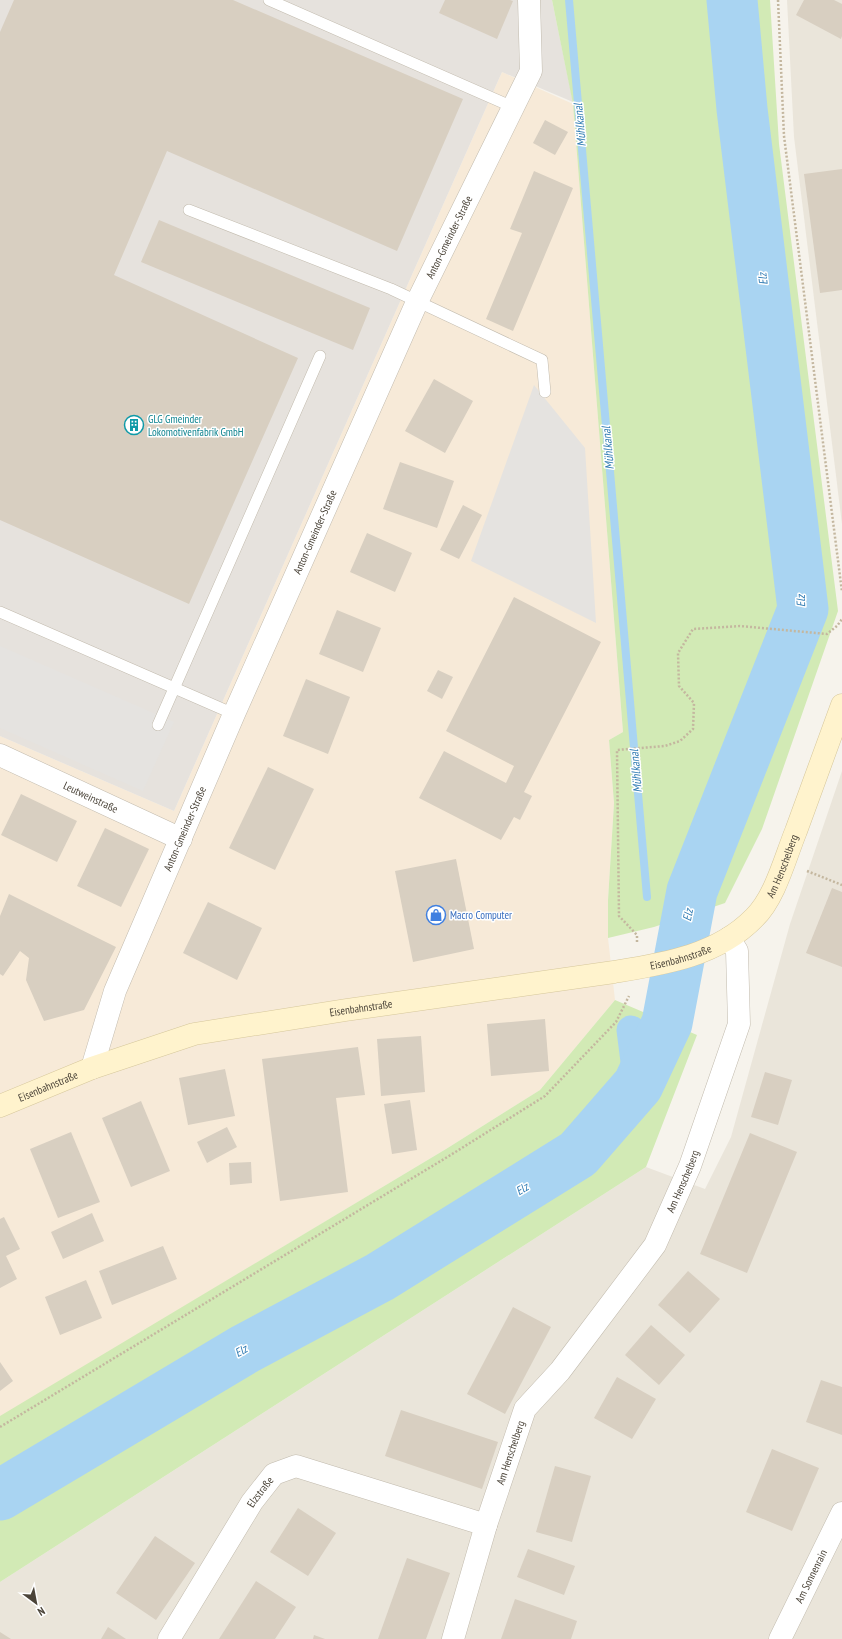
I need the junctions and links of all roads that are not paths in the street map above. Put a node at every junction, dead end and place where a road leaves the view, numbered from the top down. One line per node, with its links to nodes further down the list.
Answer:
1 (269, 0): 3 (lane)
2 (529, 0): 3 (street, Anton-Gmeinder-Straße)
3 (513, 106): 5 (street, Anton-Gmeinder-Straße)
4 (189, 210): 5 (lane)
5 (417, 302): 7 (lane); 11 (street, Anton-Gmeinder-Straße)
6 (320, 356): 9 (lane)
7 (546, 392)
8 (0, 612): 9 (lane)
9 (174, 688): 11 (lane); 12 (lane)
10 (842, 705): 15 (main road, Am Henschelberg)
11 (234, 714): 14 (street, Anton-Gmeinder-Straße)
12 (158, 725)
13 (0, 755): 14 (street, Leutweinstraße)
14 (181, 839): 16 (street, Anton-Gmeinder-Straße)
15 (729, 938): 16 (main road, Eisenbahnstraße); 19 (street, Am Henschelberg)
16 (92, 1068): 17 (main road, Eisenbahnstraße)
17 (0, 1106)
18 (842, 1513): 22 (street, Am Sonnenrain)
19 (486, 1525): 20 (street, Elzstraße); 21 (street, Am Henschelberg)
20 (169, 1639)
21 (453, 1639)
22 (780, 1639)

